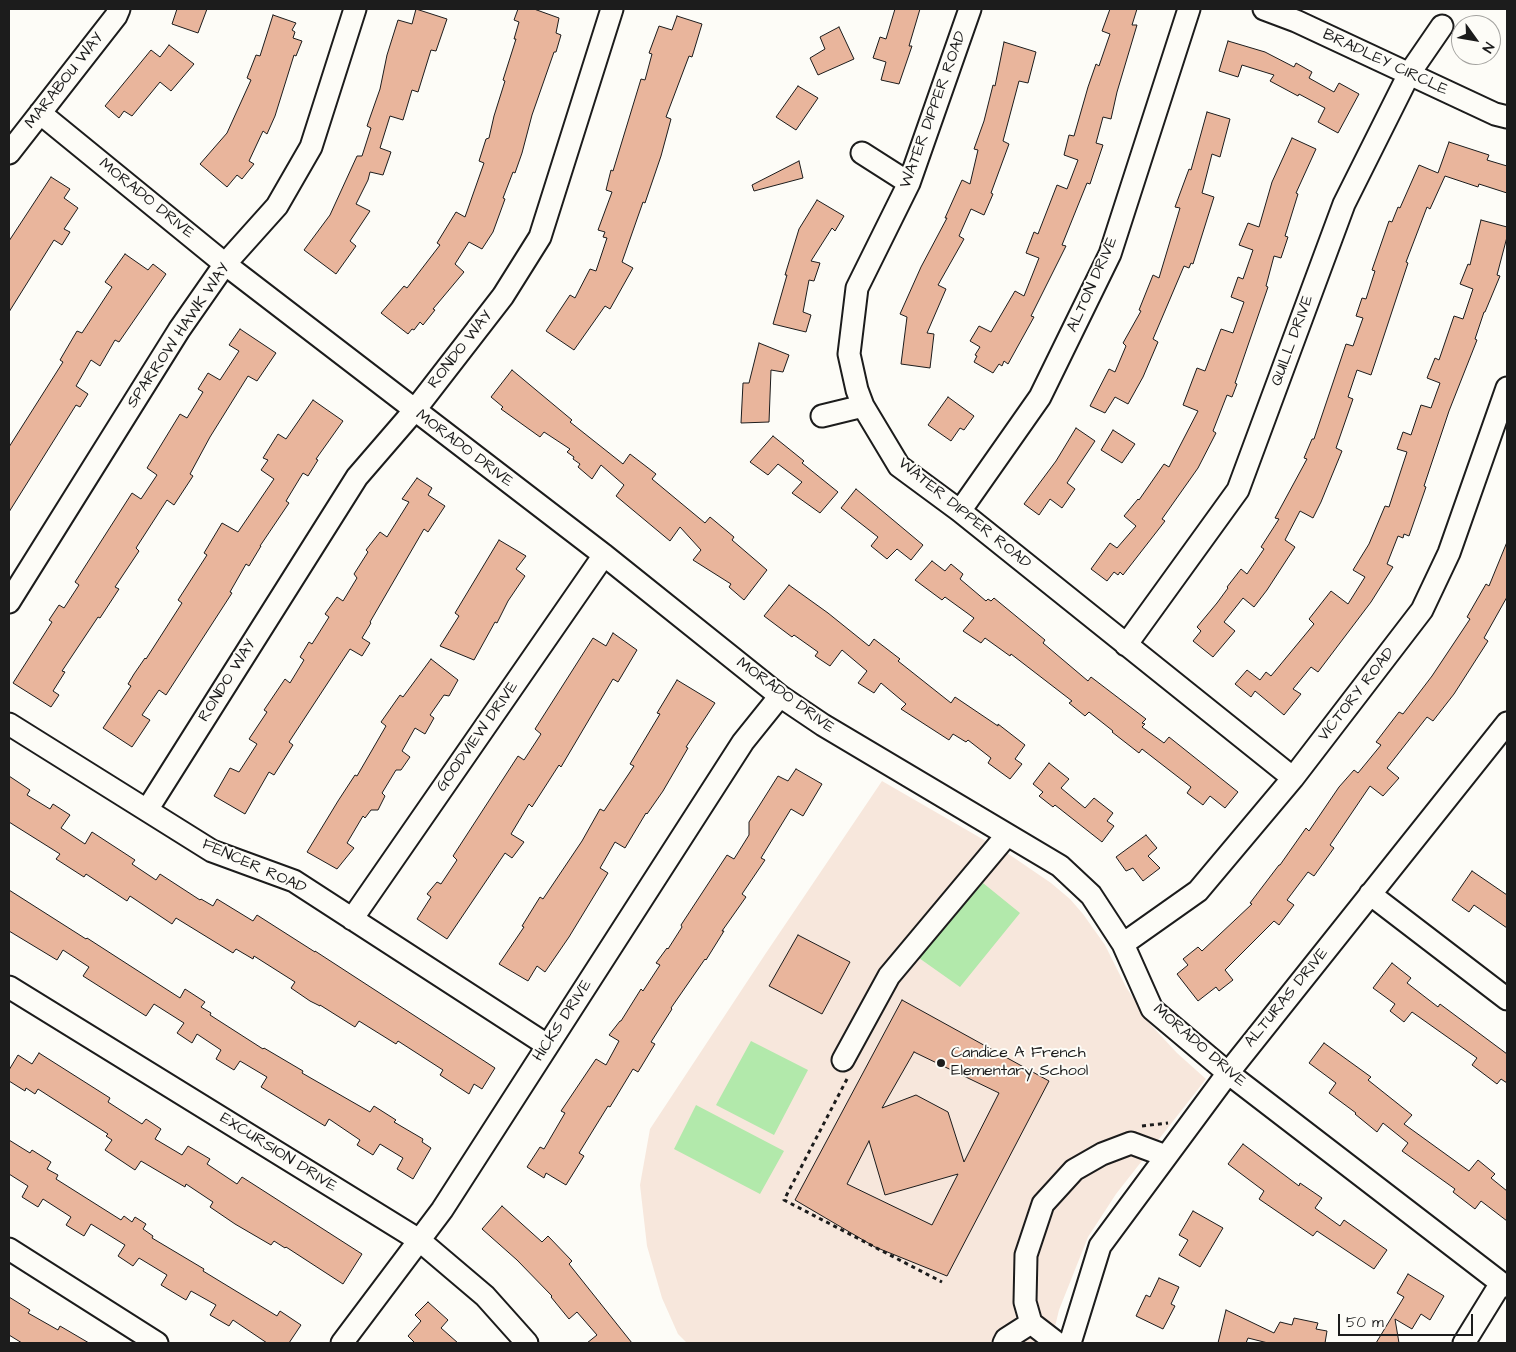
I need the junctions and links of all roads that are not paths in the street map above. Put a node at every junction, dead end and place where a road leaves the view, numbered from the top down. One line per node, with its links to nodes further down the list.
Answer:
1 (119, 9): 9 (street, MARABOU WAY)
2 (355, 9): 14 (street, SPARROW HAWK WAY)
3 (612, 9): 17 (street, RONDO WAY)
4 (970, 9): 13 (street, WATER DIPPER ROAD)
5 (1189, 9): 19 (street, ALTON DRIVE)
6 (1264, 9): 8 (street, BRADLEY CIRCLE)
7 (1442, 26): 8 (street, QUILL DRIVE)
8 (1409, 74): 10 (street, BRADLEY CIRCLE); 22 (street, QUILL DRIVE)
9 (40, 113): 12 (street, MARABOU WAY); 14 (street, MORADO DRIVE)
10 (1507, 117)
11 (862, 152): 13 (street)
12 (9, 153)
13 (908, 183): 16 (street, WATER DIPPER ROAD)
14 (226, 264): 17 (street, MORADO DRIVE); 21 (street, SPARROW HAWK WAY)
15 (1507, 388): 26 (street, VICTORY ROAD)
16 (863, 406): 18 (street); 19 (street, WATER DIPPER ROAD)
17 (414, 411): 20 (street, MORADO DRIVE); 27 (street, RONDO WAY)
18 (822, 416)
19 (960, 511): 22 (street, WATER DIPPER ROAD)
20 (604, 555): 23 (street, MORADO DRIVE); 30 (street, GOODVIEW DRIVE)
21 (9, 602)
22 (1126, 645): 26 (street, WATER DIPPER ROAD)
23 (780, 696): 28 (street, MORADO DRIVE); 34 (street, HICKS DRIVE)
24 (1507, 723): 29 (street, ALTURAS DRIVE)
25 (9, 724): 27 (street, FENCER ROAD)
26 (1293, 778): 31 (street, VICTORY ROAD)
27 (147, 810): 30 (street, FENCER ROAD)
28 (1006, 835): 31 (street, MORADO DRIVE); 35 (street)
29 (1370, 894): 33 (street); 36 (street, ALTURAS DRIVE)
30 (352, 919): 34 (street, FENCER ROAD)
31 (1123, 944): 36 (street, MORADO DRIVE)
32 (10, 991): 38 (street, EXCURSION DRIVE)
33 (1507, 999)
34 (547, 1045): 38 (street, HICKS DRIVE)
35 (845, 1069)
36 (1228, 1072): 37 (street, ALTURAS DRIVE); 40 (street, MORADO DRIVE)
37 (1166, 1156): 41 (street); 47 (street, ALTURAS DRIVE)
38 (419, 1240): 43 (street, HICKS DRIVE); 44 (street, EXCURSION DRIVE)
39 (9, 1248): 42 (street)
40 (1504, 1284): 48 (street)
41 (1031, 1323): 45 (street); 46 (street)
42 (157, 1343)
43 (342, 1343)
44 (527, 1343)
45 (1004, 1343)
46 (1057, 1343)
47 (1070, 1343)
48 (1464, 1343)

